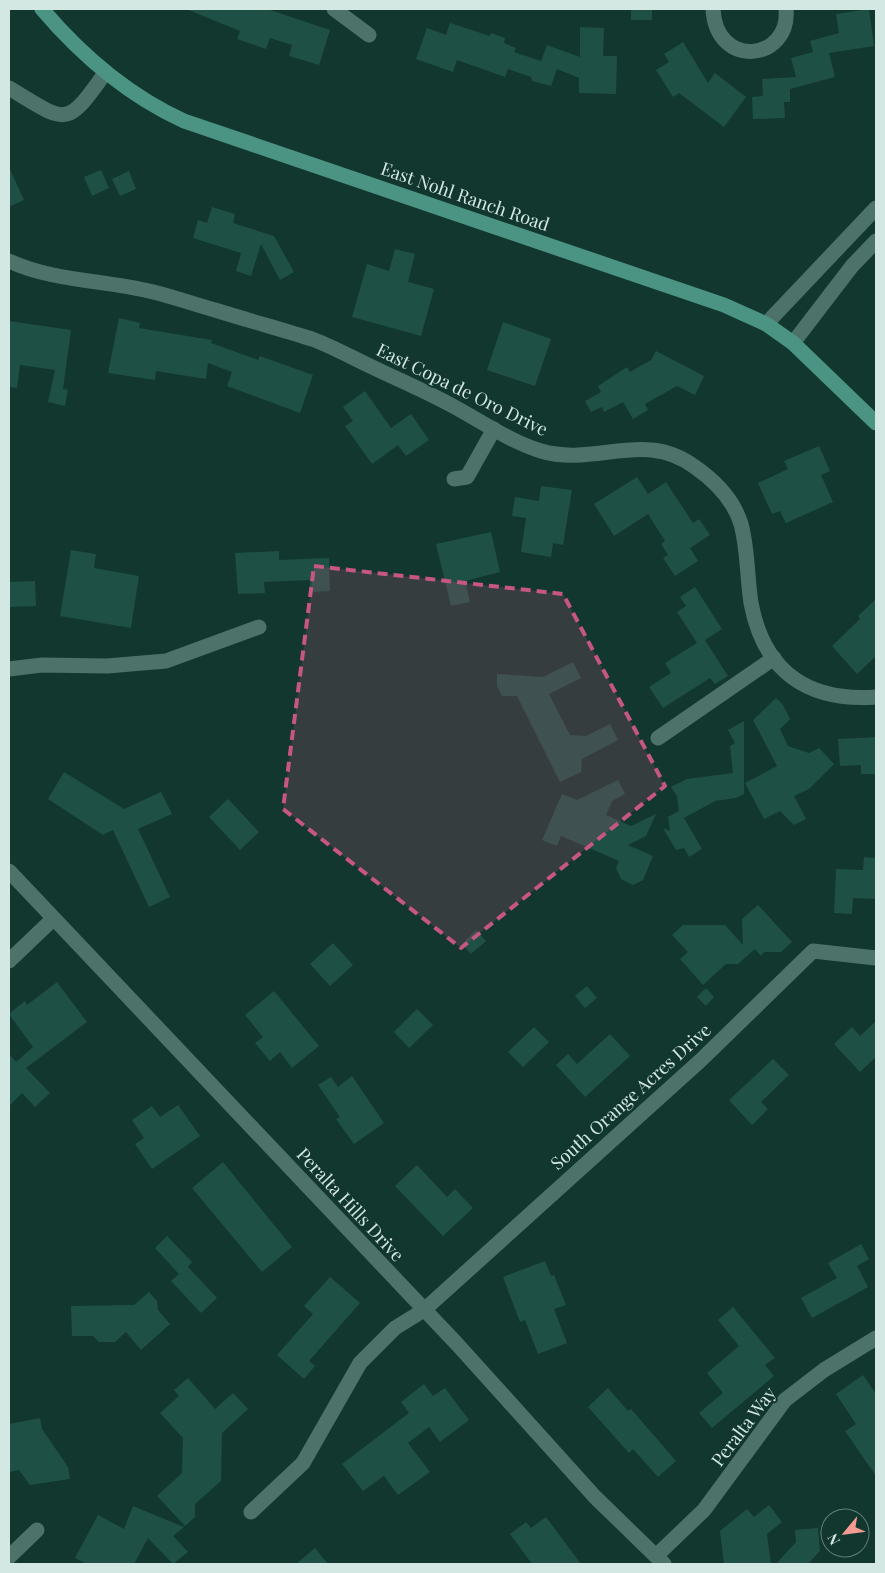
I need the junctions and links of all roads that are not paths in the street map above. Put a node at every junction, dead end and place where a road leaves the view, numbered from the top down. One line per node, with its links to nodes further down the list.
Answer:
1 (42, 9): 6 (main road, East Nohl Ranch Road)
2 (334, 9): 5 (street)
3 (713, 9): 4 (street)
4 (786, 9)
5 (369, 35)
6 (106, 73): 7 (street); 11 (main road, East Nohl Ranch Road)
7 (9, 88)
8 (876, 208): 11 (street)
9 (876, 241): 12 (street)
10 (9, 260): 14 (street, East Copa de Oro Drive)
11 (766, 324): 12 (main road, East Nohl Ranch Road)
12 (793, 343): 13 (main road, East Nohl Ranch Road)
13 (876, 423)
14 (494, 430): 15 (street); 17 (street, East Copa de Oro Drive)
15 (454, 479)
16 (259, 627): 18 (street)
17 (774, 658): 19 (street, East Copa de Oro Drive); 20 (street)
18 (9, 669)
19 (876, 697)
20 (658, 738)
21 (9, 871): 22 (street, Peralta Hills Drive)
22 (53, 919): 24 (street); 25 (street, Peralta Hills Drive)
23 (876, 958): 25 (street, South Orange Acres Drive)
24 (9, 961)
25 (424, 1310): 27 (street); 30 (street, Peralta Hills Drive)
26 (876, 1338): 30 (street, Peralta Way)
27 (251, 1512)
28 (37, 1530): 29 (street)
29 (9, 1557)
30 (660, 1560)

